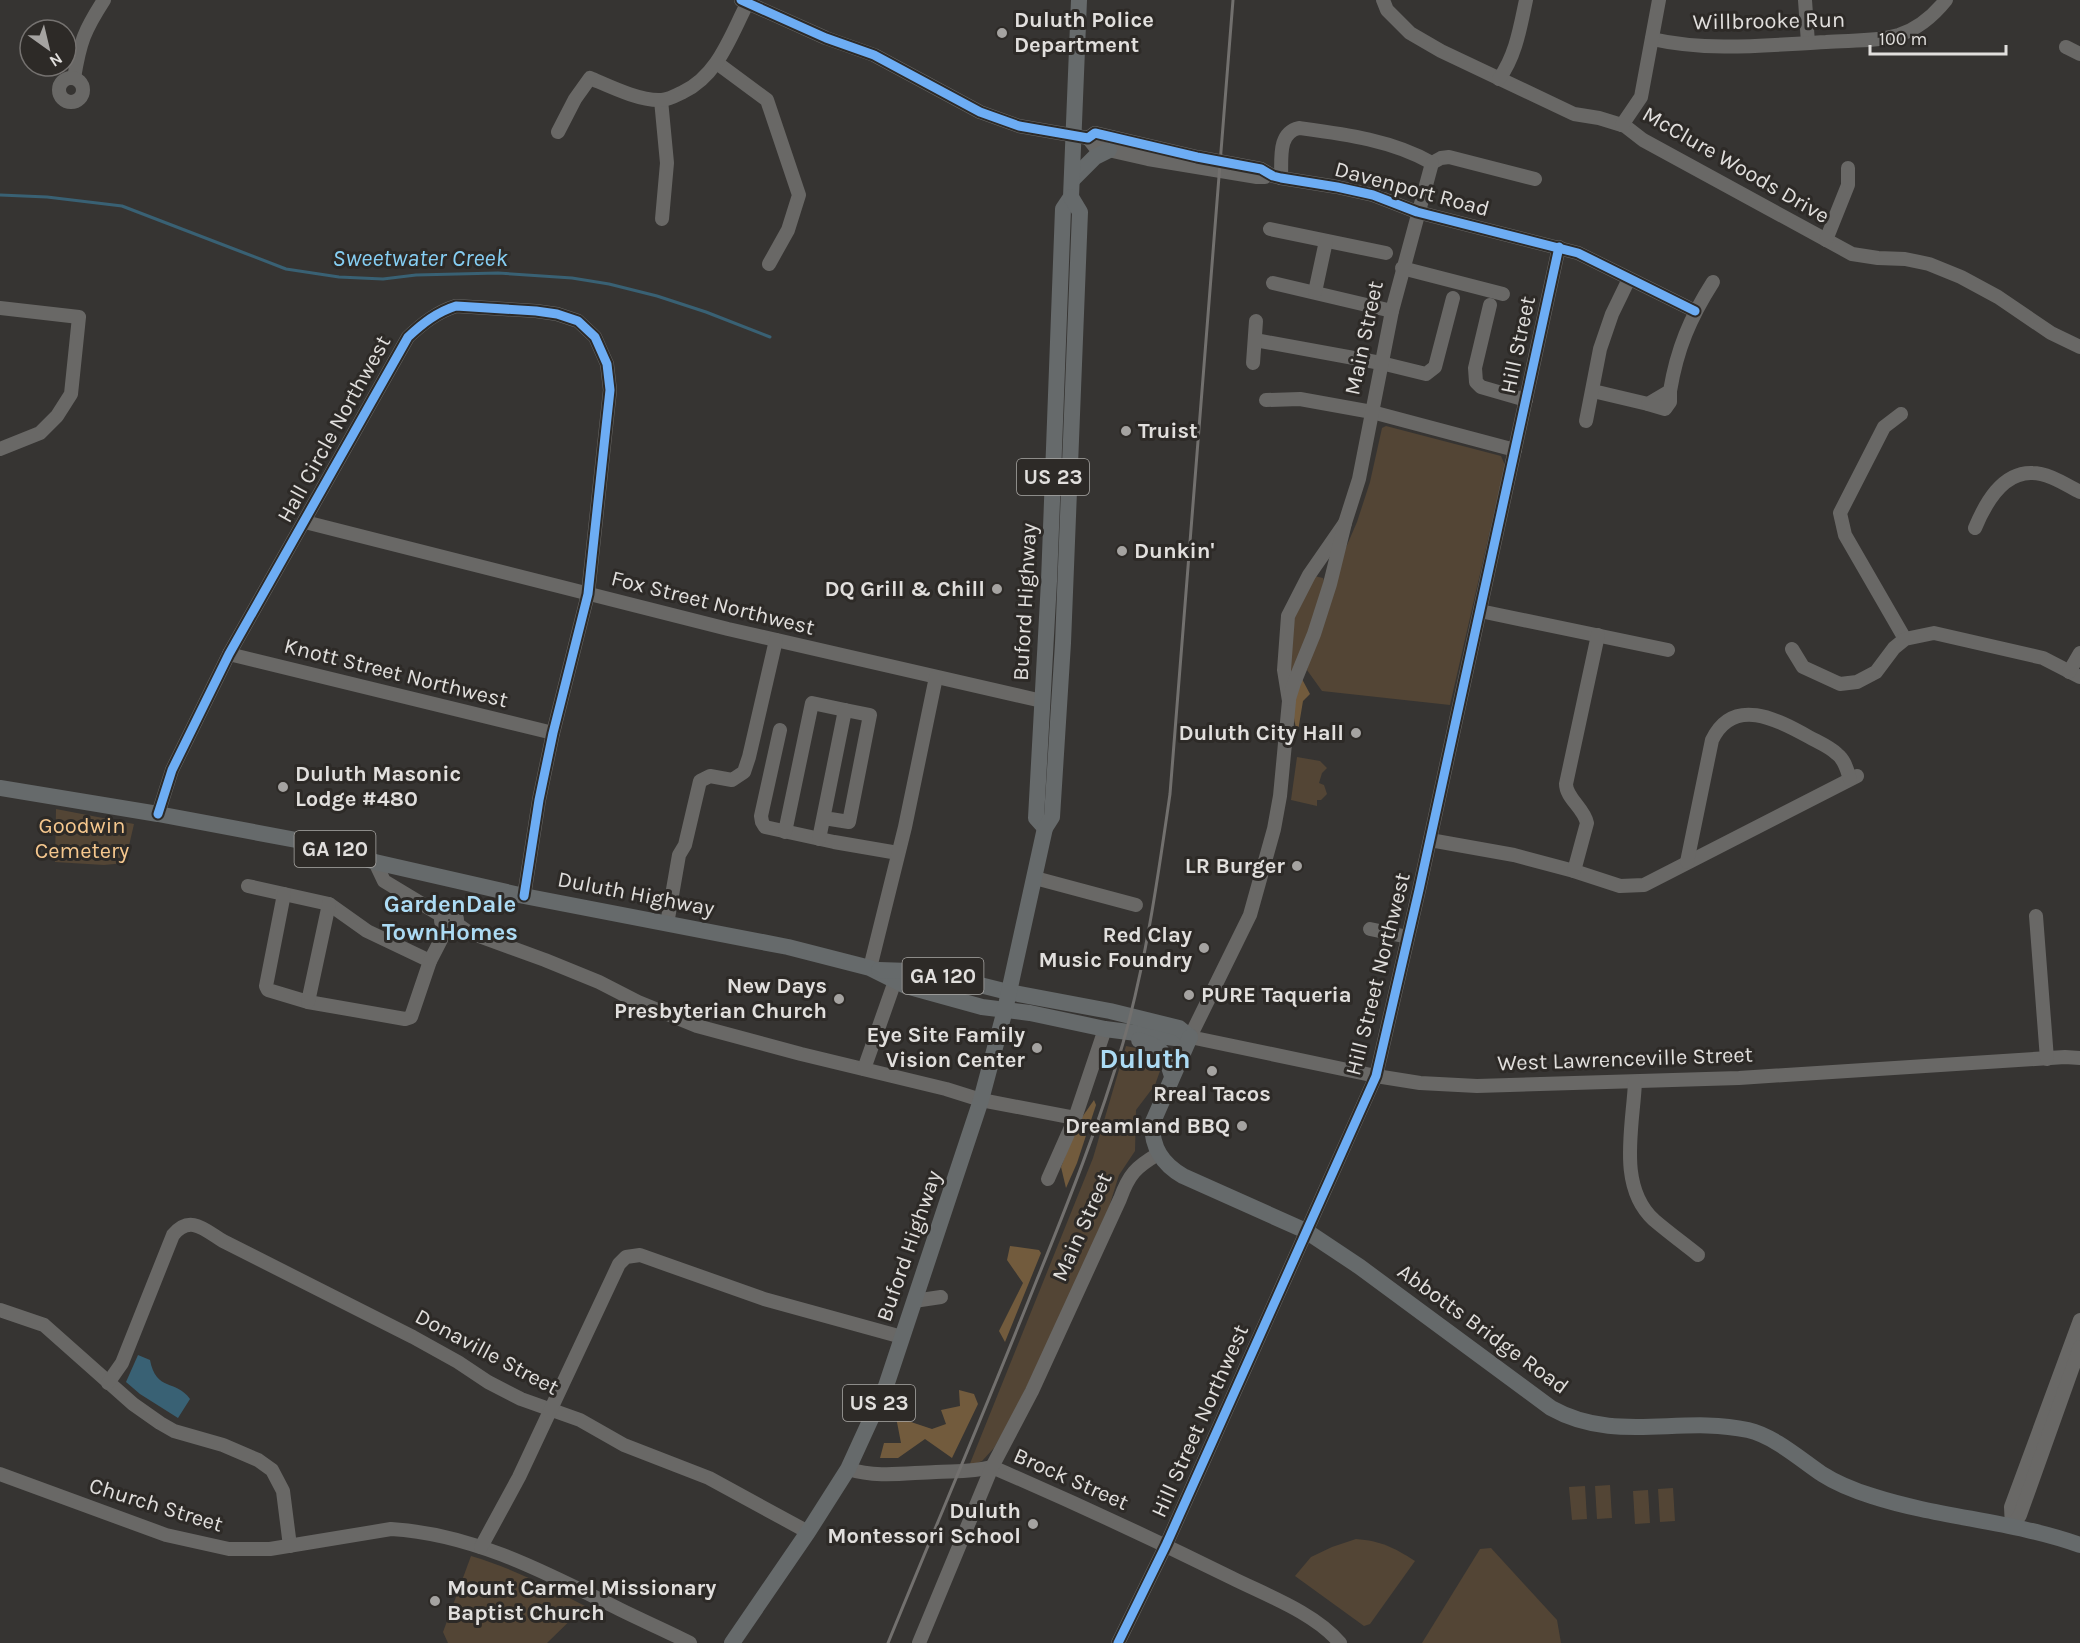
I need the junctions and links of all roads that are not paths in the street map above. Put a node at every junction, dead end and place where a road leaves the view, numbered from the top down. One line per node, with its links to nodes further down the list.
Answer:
1 (104, 0): 13 (street)
2 (1079, 0): 19 (main road, Buford Highway / US 23)
3 (1383, 0): 15 (street, McClure Woods Drive)
4 (1526, 0): 15 (street)
5 (1659, 0): 9 (street)
6 (1805, 0): 10 (street)
7 (1946, 0): 10 (street, Willbrooke Run)
8 (744, 2): 14 (street); 19 (street)
9 (1652, 39): 10 (street, Willbrooke Run); 17 (street)
10 (1808, 43)
11 (2066, 47): 12 (street)
12 (2080, 54)
13 (78, 57)
14 (717, 63): 16 (street); 33 (street)
15 (1499, 79): 17 (street, McClure Woods Drive)
16 (662, 100): 18 (street); 27 (street)
17 (1622, 125): 29 (street, McClure Woods Drive)
18 (558, 132)
19 (1082, 136): 20 (street, Davenport Road); 23 (street, Davenport Road); 25 (main road, Buford Highway / US 23)
20 (1109, 150): 23 (street, Davenport Road); 25 (main road)
21 (1432, 163): 23 (street); 24 (street); 26 (street, Main Street)
22 (1848, 168): 29 (street)
23 (1277, 177): 26 (street, Davenport Road)
24 (1535, 179)
25 (1072, 188): 48 (main road, Buford Highway / US 23); 51 (main road, Buford Highway / US 23)
26 (1417, 212): 31 (street, Davenport Road); 34 (street, Main Street)
27 (662, 219)
28 (1270, 229): 30 (street)
29 (1826, 240): 47 (street, McClure Woods Drive)
30 (1326, 241): 32 (street); 38 (street)
31 (1559, 248): 35 (street, Davenport Road); 54 (street, Hill Street)
32 (1386, 253)
33 (770, 264)
34 (1402, 268): 39 (street); 43 (street, Main Street)
35 (1629, 279): 44 (street, Davenport Road); 52 (street)
36 (1713, 282): 44 (street)
37 (1273, 284): 38 (street)
38 (1315, 292): 43 (street)
39 (1503, 294)
40 (1453, 298): 50 (street)
41 (1490, 305): 54 (street)
42 (0, 308): 58 (street)
43 (1392, 311): 50 (street, Main Street)
44 (1695, 311): 52 (street)
45 (1256, 321): 46 (street)
46 (1255, 340): 49 (street); 50 (street)
47 (2080, 347)
48 (1057, 352): 51 (main road); 60 (main road, Buford Highway / US 23)
49 (1253, 363)
50 (1381, 363): 55 (street, Main Street)
51 (1073, 387): 65 (main road, Buford Highway / US 23)
52 (1593, 391): 57 (street)
53 (1266, 400): 55 (street)
54 (1526, 400): 59 (street, Hill Street)
55 (1372, 412): 59 (street); 63 (street, Main Street)
56 (1901, 414): 72 (street)
57 (1586, 421)
58 (0, 449)
59 (1515, 450): 69 (street, Hill Street Northwest)
60 (1053, 472): 65 (main road); 70 (main road, Buford Highway / US 23)
61 (2080, 492): 64 (street)
62 (305, 522): 68 (street, Fox Street Northwest); 68 (street, Hall Circle Northwest); 77 (street, Hall Circle Northwest)
63 (1345, 523): 66 (street, Main Street); 67 (street, Main Street)
64 (1975, 528)
65 (1067, 530): 82 (main road, Buford Highway / US 23)
66 (1313, 569): 67 (street); 81 (street, Main Street)
67 (1332, 573): 81 (street, Main Street)
68 (588, 594): 73 (street, Fox Street Northwest); 84 (street, Hall Circle Northwest)
69 (1480, 611): 71 (street); 93 (street, Hill Street Northwest)
70 (1047, 631): 80 (main road, Buford Highway / US 23); 82 (main road)
71 (1598, 635): 75 (street); 97 (street)
72 (1905, 639): 74 (street); 78 (street)
73 (776, 640): 79 (street, Fox Street Northwest); 106 (street)
74 (1792, 649)
75 (1668, 650)
76 (2080, 653): 78 (street)
77 (229, 654): 84 (street, Knott Street Northwest); 88 (street, Hall Circle Northwest)
78 (2075, 675)
79 (936, 677): 80 (street, Fox Street Northwest); 94 (street)
80 (1042, 701): 86 (main road); 90 (main road, Buford Highway / US 23)
81 (1288, 701): 117 (street)
82 (1060, 708): 86 (main road, Buford Highway / US 23)
83 (845, 710): 85 (street); 89 (street); 89 (street)
84 (553, 733): 101 (street, Hall Circle Northwest)
85 (803, 747): 91 (street); 91 (street)
86 (1054, 783): 90 (main road, Buford Highway / US 23)
87 (0, 788): 88 (main road, Duluth Highway / GA 120)
88 (158, 814): 95 (main road, Duluth Highway / GA 120)
89 (824, 818): 92 (street)
90 (1045, 828): 98 (main road, Buford Highway / US 23)
91 (785, 832): 92 (street)
92 (819, 839): 94 (street)
93 (1430, 840): 97 (street); 108 (street, Hill Street Northwest)
94 (898, 853): 110 (street)
95 (375, 862): 101 (main road, Duluth Highway / GA 120); 105 (street)
96 (1687, 862): 96 (street); 97 (street)
97 (1574, 871)
98 (1035, 878): 103 (street); 112 (main road, Buford Highway / US 23)
99 (248, 886): 100 (street)
100 (284, 894): 102 (street); 113 (street)
101 (524, 896): 106 (main road, Duluth Highway / GA 120)
102 (328, 904): 109 (street); 113 (street)
103 (1136, 905)
104 (2036, 916): 121 (street)
105 (448, 923): 109 (street); 122 (street)
106 (667, 924): 110 (main road, Duluth Highway / GA 120)
107 (1370, 929): 108 (street)
108 (1408, 937): 124 (street, Hill Street Northwest)
109 (430, 962): 113 (street)
110 (873, 969): 111 (main road, Duluth Highway / GA 120); 112 (main road, Duluth Highway / GA 120)
111 (895, 981): 114 (main road, Duluth Highway / GA 120); 122 (street)
112 (1008, 992): 114 (main road, Buford Highway / US 23); 117 (main road, West Lawrenceville Street)
113 (308, 1002)
114 (1005, 1010): 115 (main road, West Lawrenceville Street); 126 (main road, Buford Highway / US 23)
115 (1105, 1029): 116 (main road, West Lawrenceville Street); 127 (street)
116 (1125, 1032): 117 (main road, West Lawrenceville Street); 123 (main road)
117 (1190, 1037): 123 (main road); 124 (street, West Lawrenceville Street)
118 (2080, 1051): 119 (street, West Lawrenceville Street)
119 (2065, 1057): 120 (street, West Lawrenceville Street); 121 (street, West Lawrenceville Street)
120 (2080, 1058)
121 (2047, 1059): 125 (street, West Lawrenceville Street)
122 (864, 1069): 126 (street)
123 (1172, 1076): 128 (main road)
124 (1376, 1076): 125 (street, West Lawrenceville Street); 130 (street, Hill Street Northwest)
125 (1635, 1082): 131 (street)
126 (981, 1100): 127 (street); 133 (main road, Buford Highway / US 23)
127 (1075, 1118): 129 (street)
128 (1158, 1154): 130 (main road, Abbotts Bridge Road); 140 (street, Main Street)
129 (1048, 1179)
130 (1306, 1231): 143 (main road, Abbotts Bridge Road); 145 (street, Hill Street Northwest)
131 (1698, 1255)
132 (941, 1297): 133 (street)
133 (914, 1301): 136 (main road, Buford Highway / US 23)
134 (0, 1310): 138 (street)
135 (2080, 1320): 143 (street)
136 (902, 1337): 139 (street); 141 (main road, Buford Highway / US 23)
137 (2080, 1347): 143 (street)
138 (108, 1383): 139 (street, Donaville Street); 147 (street)
139 (549, 1411): 144 (street, Donaville Street); 148 (street)
140 (992, 1467): 141 (street, Brock Street); 145 (street, Brock Street); 151 (street, Main Street)
141 (848, 1469): 144 (main road, Buford Highway / US 23)
142 (0, 1474): 147 (street, Church Street)
143 (2012, 1527): 146 (main road, Abbotts Bridge Road)
144 (808, 1532): 150 (main road, Buford Highway / US 23)
145 (1166, 1545): 152 (street, Hill Street Northwest); 153 (street, Brock Street)
146 (2080, 1545)
147 (290, 1546): 148 (street, Church Street)
148 (482, 1547): 149 (street, Church Street)
149 (690, 1643)
150 (732, 1643)
151 (919, 1643)
152 (1118, 1643)
153 (1340, 1643)

